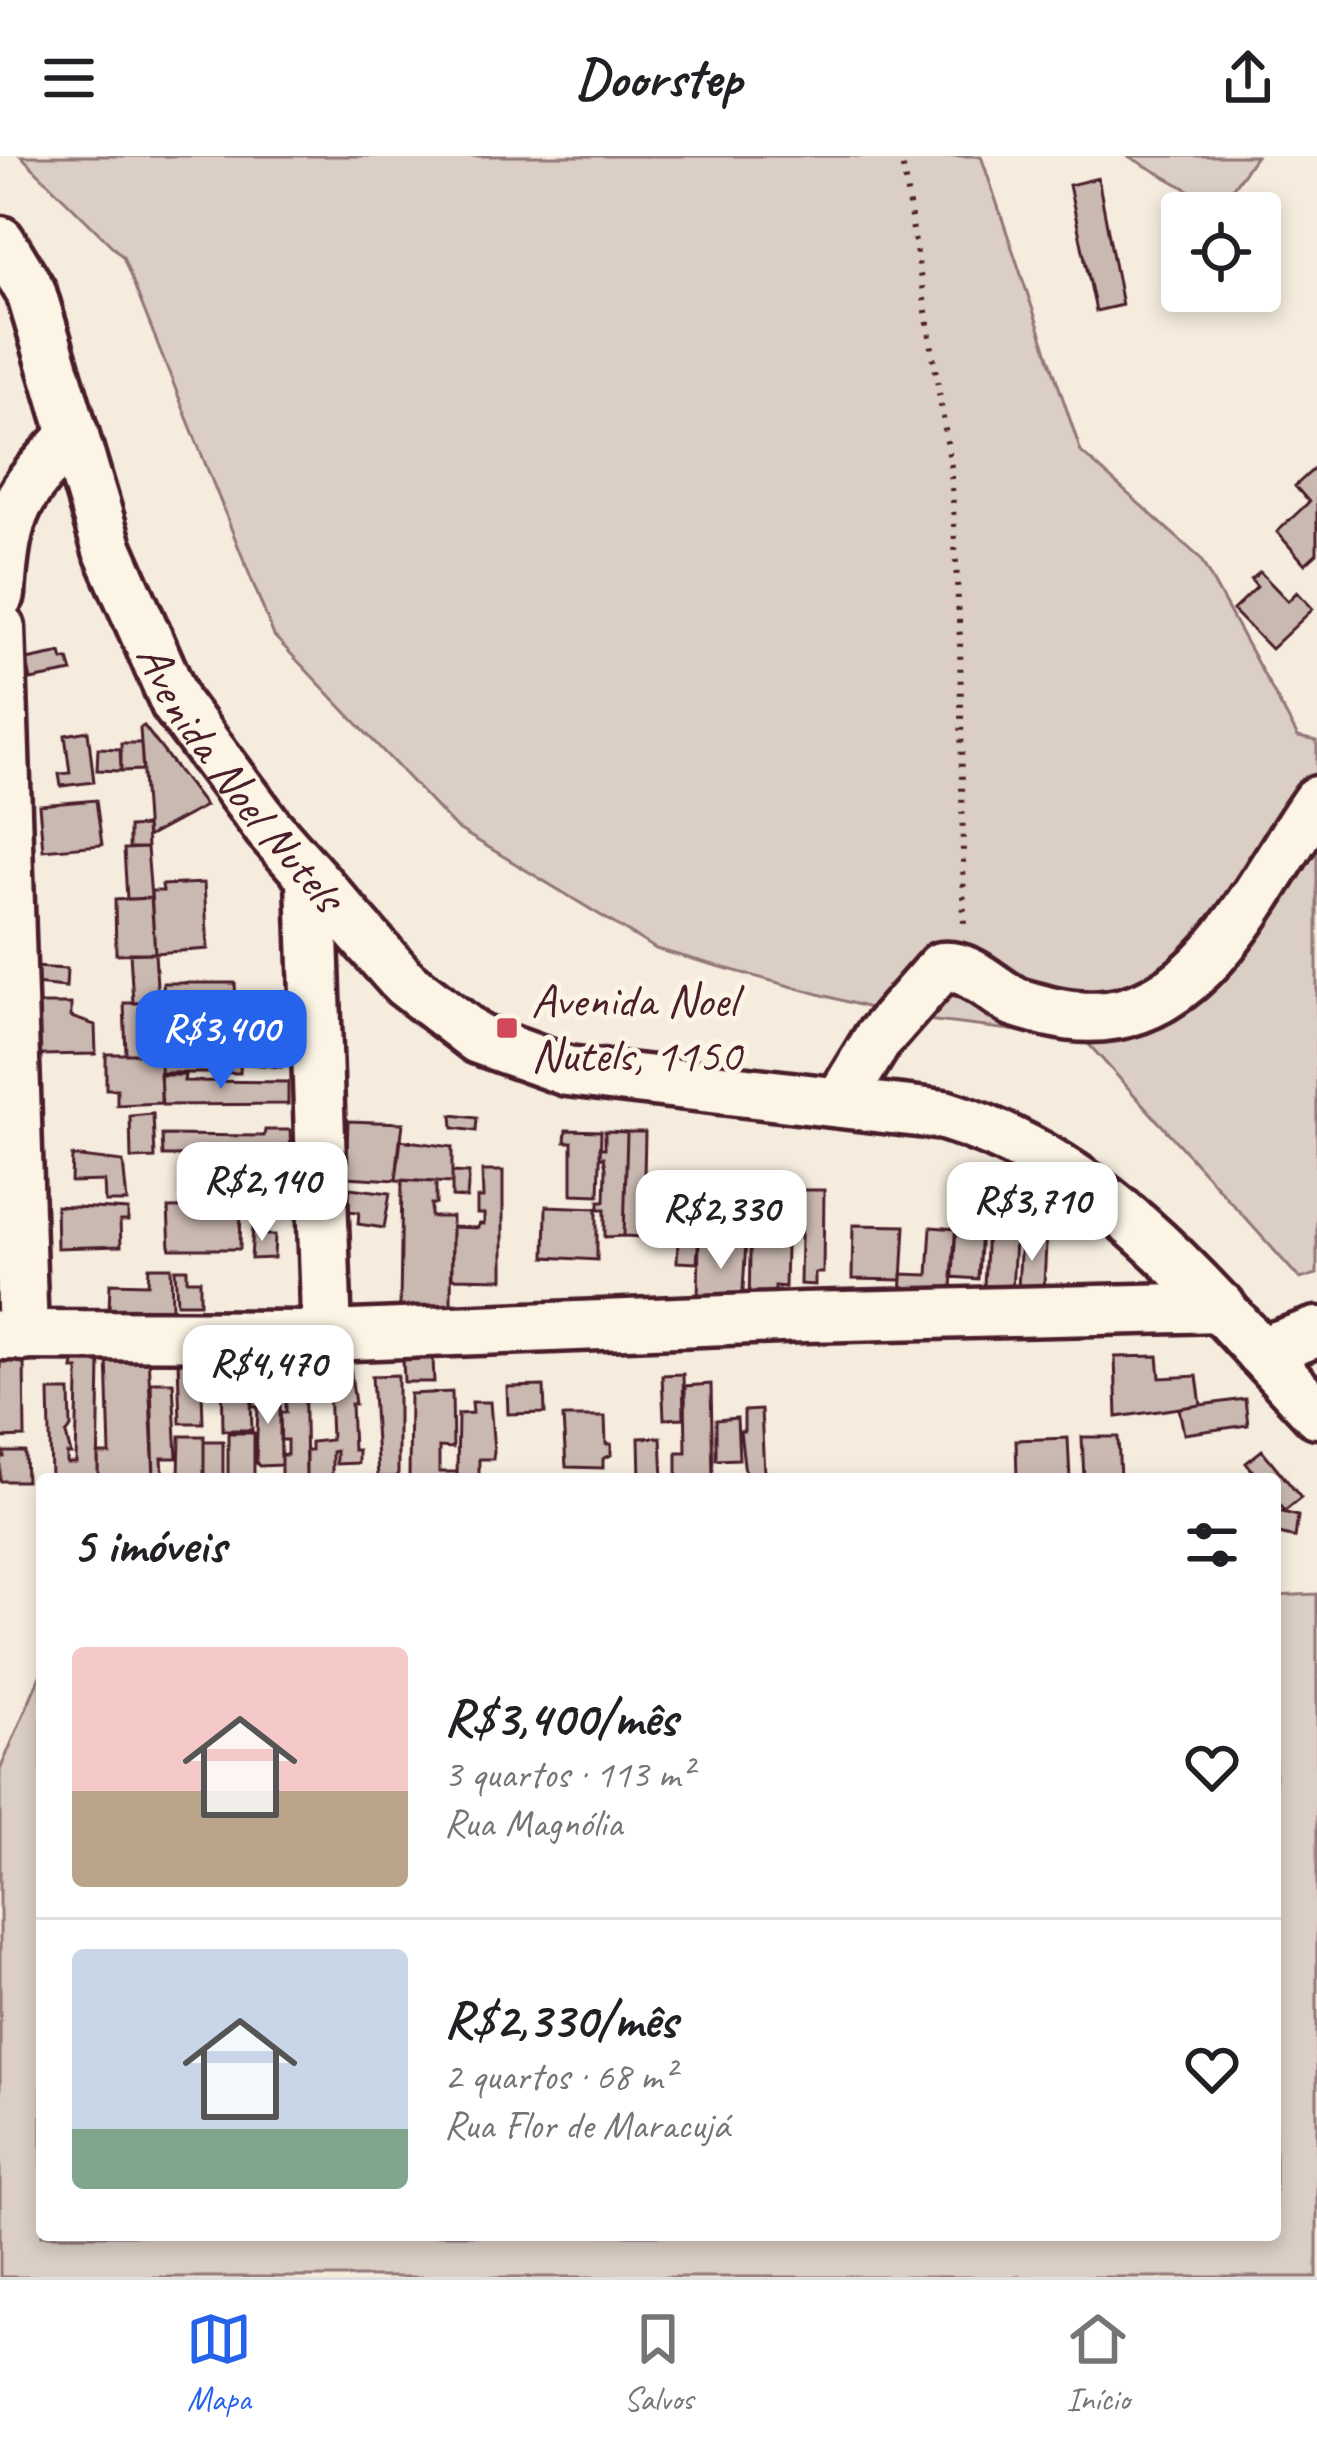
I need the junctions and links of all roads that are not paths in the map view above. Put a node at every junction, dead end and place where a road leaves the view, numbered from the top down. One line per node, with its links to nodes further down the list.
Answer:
1 (0, 242): 2 (street, Avenida Noel Nutels)
2 (74, 435): 3 (street); 6 (street, Avenida Noel Nutels)
3 (0, 594)
4 (0, 628): 10 (street)
5 (1317, 801): 7 (street)
6 (311, 880): 7 (street, Avenida Noel Nutels); 11 (street)
7 (840, 1101): 8 (street, Avenida Noel Nutels)
8 (1221, 1307): 11 (street); 12 (street, Avenida Noel Nutels)
9 (1317, 1332): 12 (street)
10 (11, 1336): 11 (street)
11 (327, 1336)
12 (1260, 1352): 13 (street, Avenida Noel Nutels)
13 (1317, 1413)

